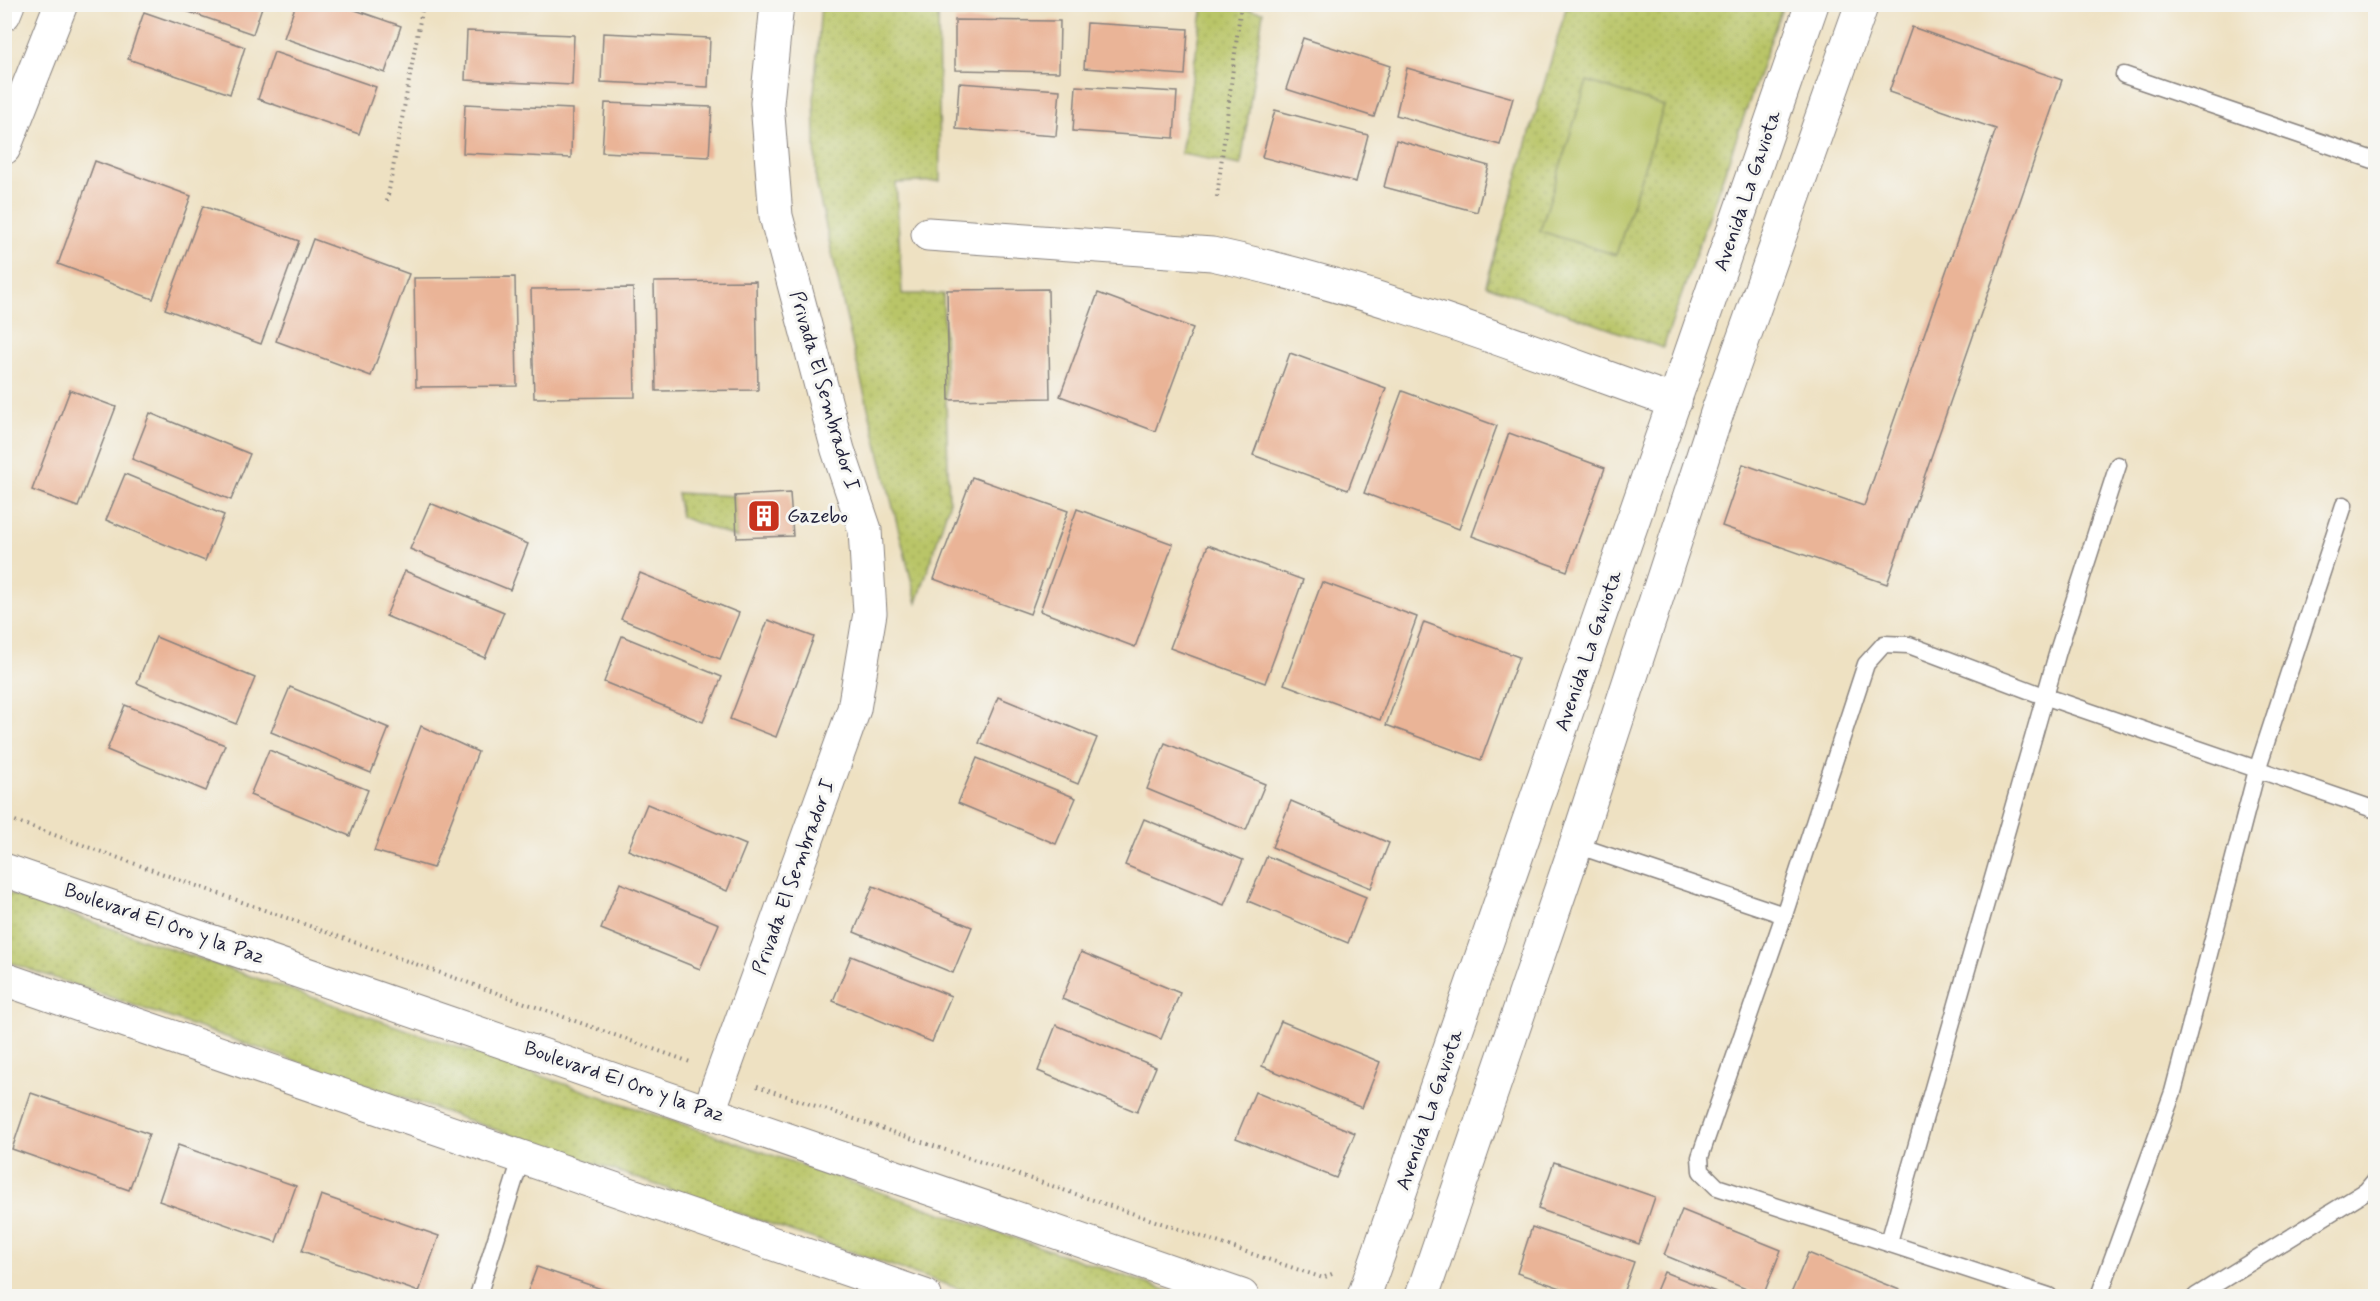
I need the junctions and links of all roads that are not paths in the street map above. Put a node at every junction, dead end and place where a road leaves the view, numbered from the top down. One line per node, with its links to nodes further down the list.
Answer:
1 (8, 4): 6 (street)
2 (61, 4): 8 (street)
3 (777, 4): 21 (street, Privada El Sembrador I)
4 (1812, 4): 11 (street, Avenida La Gaviota)
5 (1862, 4): 17 (street)
6 (4, 14)
7 (2124, 75): 9 (lane)
8 (4, 148)
9 (2376, 161)
10 (928, 234): 11 (street)
11 (1675, 402): 28 (street, Avenida La Gaviota)
12 (2118, 465): 14 (lane)
13 (2344, 505): 15 (lane)
14 (2044, 696): 15 (lane); 19 (lane); 24 (lane)
15 (2257, 770): 16 (lane); 31 (lane)
16 (2376, 810)
17 (1576, 844): 19 (lane); 29 (street)
18 (4, 870): 21 (street, Boulevard El Oro y la Paz)
19 (1784, 915): 24 (lane)
20 (4, 979): 22 (street)
21 (709, 1112): 27 (street, Boulevard El Oro y la Paz)
22 (521, 1159): 25 (lane); 26 (street)
23 (2376, 1179): 32 (lane)
24 (1889, 1242): 30 (lane)
25 (478, 1296)
26 (925, 1296)
27 (1241, 1296)
28 (1364, 1296)
29 (1422, 1296)
30 (2049, 1296)
31 (2099, 1296)
32 (2196, 1296)

